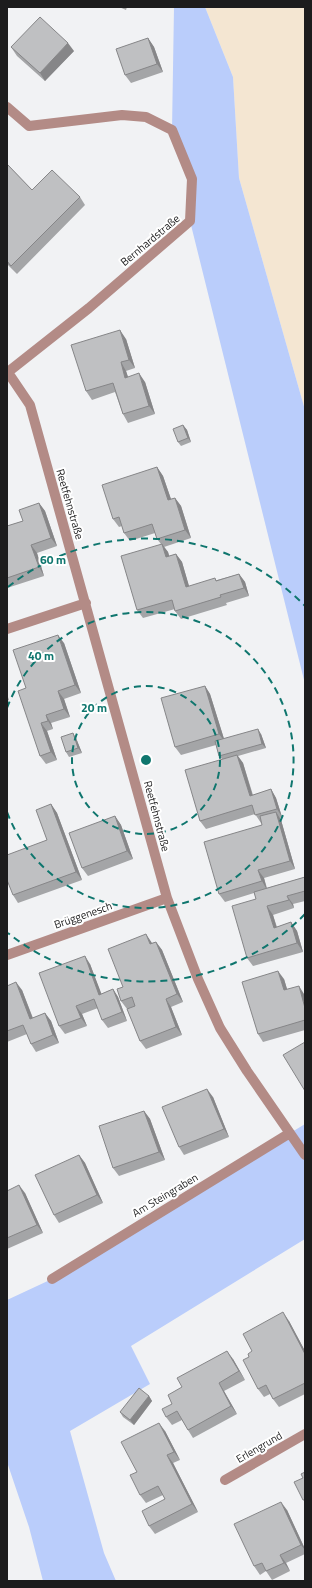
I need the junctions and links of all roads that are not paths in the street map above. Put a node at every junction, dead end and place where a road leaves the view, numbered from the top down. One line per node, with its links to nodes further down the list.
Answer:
1 (7, 107): 2 (street, Bernhardstraße)
2 (7, 372): 3 (street, Reetfehnstraße)
3 (86, 603): 4 (street); 5 (street, Reetfehnstraße)
4 (7, 629)
5 (167, 898): 6 (street, Brüggenesch); 7 (street, Reetfehnstraße)
6 (7, 955)
7 (290, 1133): 8 (street, Reetfehnstraße); 9 (street, Am Steingraben)
8 (305, 1155)
9 (52, 1279)
10 (305, 1434): 11 (street, Erlengrund)
11 (225, 1480)

